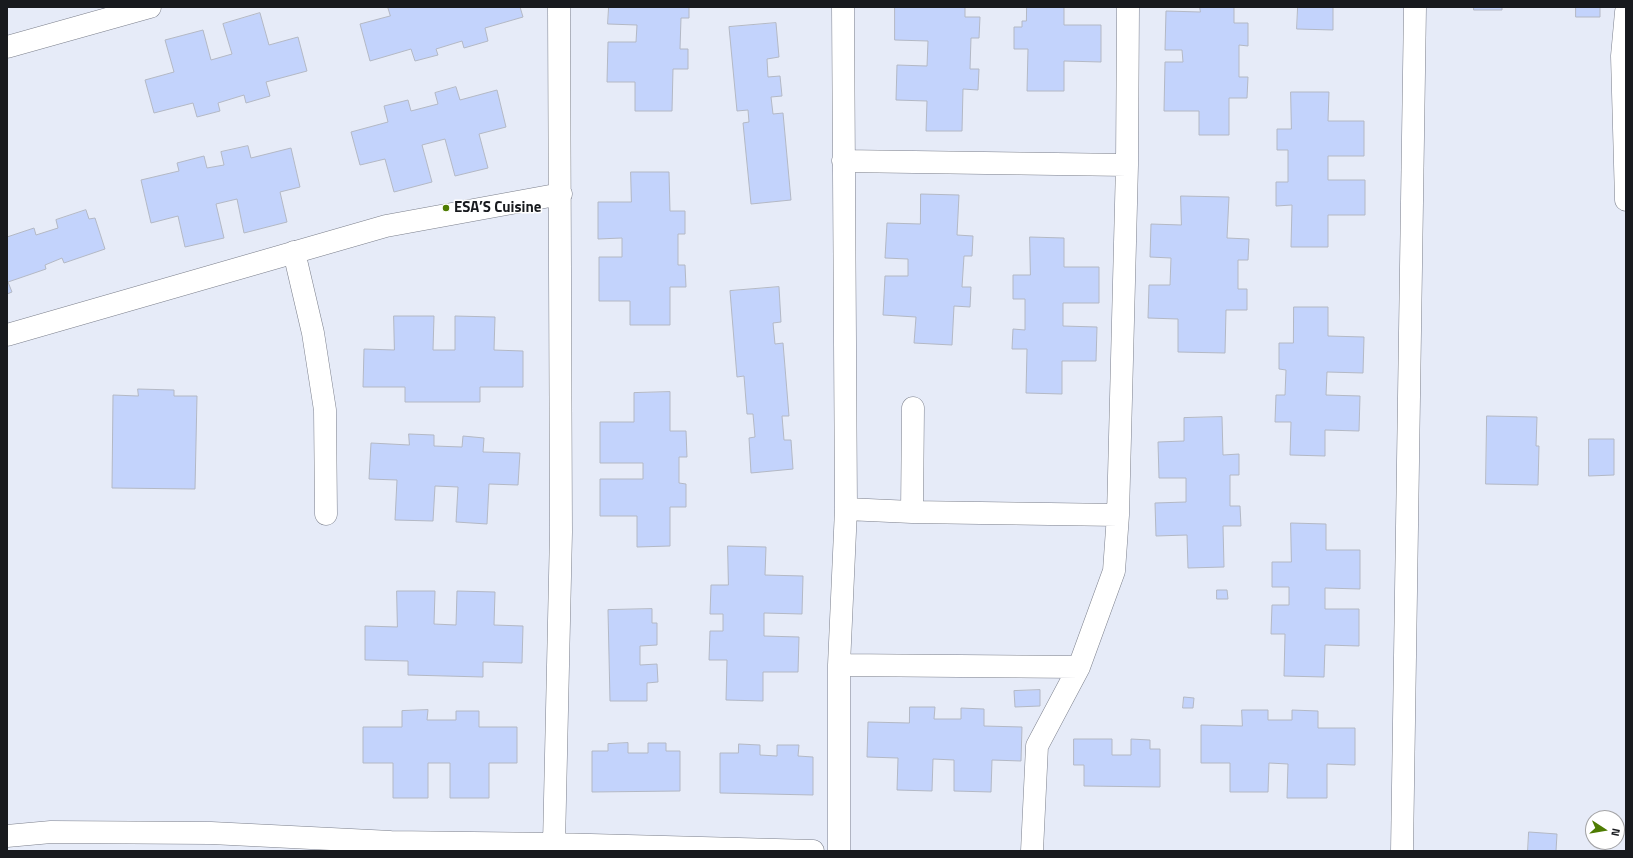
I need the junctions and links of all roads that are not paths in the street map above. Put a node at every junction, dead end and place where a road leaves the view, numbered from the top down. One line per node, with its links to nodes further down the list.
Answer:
1 (150, 7): 7 (street)
2 (559, 7): 10 (street)
3 (843, 7): 8 (street)
4 (1128, 7): 9 (street)
5 (1415, 7): 27 (street)
6 (1626, 12): 11 (street)
7 (7, 47)
8 (843, 161): 9 (street); 15 (street)
9 (1127, 165): 18 (street)
10 (561, 194): 12 (street); 22 (street)
11 (1626, 200)
12 (294, 252): 13 (street); 17 (street)
13 (7, 335)
14 (913, 408): 16 (street)
15 (846, 509): 16 (street); 19 (street)
16 (912, 512): 18 (street)
17 (326, 514)
18 (1118, 515): 20 (street)
19 (839, 665): 20 (street); 25 (street)
20 (1079, 667): 26 (street)
21 (7, 836): 23 (street)
22 (554, 844): 23 (street); 24 (street)
23 (391, 846)
24 (812, 851)
25 (839, 851)
26 (1032, 851)
27 (1402, 851)

